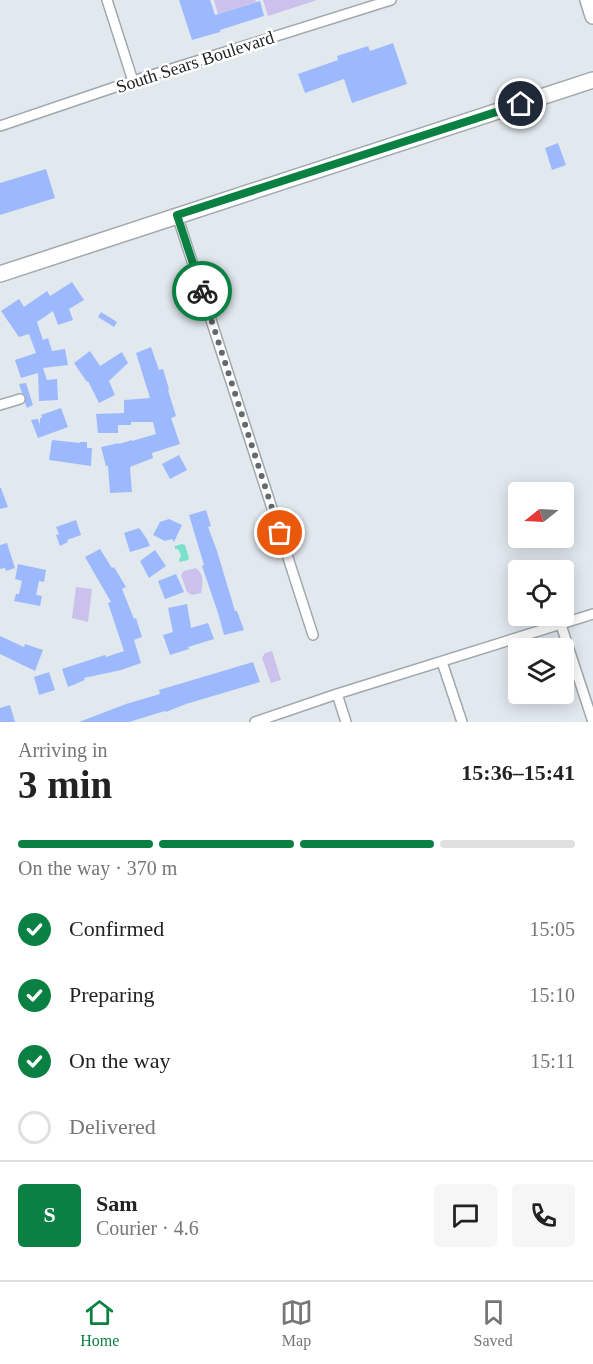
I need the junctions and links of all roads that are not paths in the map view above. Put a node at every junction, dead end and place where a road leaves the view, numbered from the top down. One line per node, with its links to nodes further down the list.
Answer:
1 (107, 0): 8 (street)
2 (356, 0): 5 (street)
3 (391, 0): 5 (street, South Sears Boulevard)
4 (588, 0): 6 (main road)
5 (359, 10): 8 (street, South Sears Boulevard)
6 (593, 16)
7 (593, 80): 10 (main road)
8 (133, 81): 9 (street, South Sears Boulevard)
9 (0, 126)
10 (177, 215): 11 (main road); 18 (street)
11 (0, 274)
12 (20, 399): 13 (street)
13 (0, 405)
14 (593, 614): 15 (street)
15 (574, 621)
16 (558, 626): 19 (street)
17 (561, 626): 24 (street)
18 (313, 635)
19 (442, 662): 20 (street); 23 (street)
20 (338, 694): 21 (street); 22 (street)
21 (255, 722)
22 (346, 722)
23 (462, 722)
24 (593, 722)

